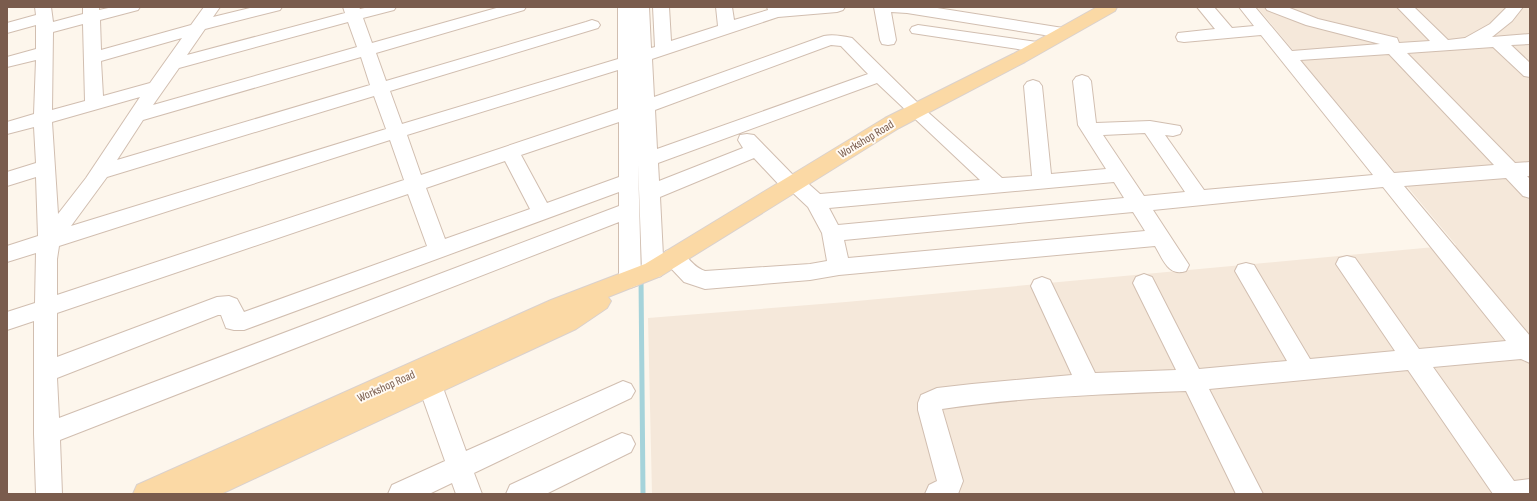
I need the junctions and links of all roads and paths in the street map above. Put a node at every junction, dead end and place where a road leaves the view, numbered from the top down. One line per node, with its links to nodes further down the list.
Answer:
1 (132, 7): 20 (street)
2 (212, 7): 25 (street)
3 (274, 7): 25 (street)
4 (388, 7): 21 (street)
5 (518, 7): 42 (street)
6 (626, 7): 46 (street)
7 (641, 7): 46 (street)
8 (661, 7): 40 (street)
9 (724, 7): 27 (street)
10 (837, 7): 19 (street)
11 (882, 7): 18 (street); 34 (street)
12 (1109, 7): 30 (main road, Workshop Road)
13 (1205, 7): 31 (street)
14 (1247, 7): 29 (street)
15 (1273, 7): 39 (street)
16 (1405, 7): 37 (street)
17 (1515, 7): 36 (street)
18 (907, 8): 22 (street)
19 (775, 10): 27 (street)
20 (91, 12): 23 (street); 45 (street)
21 (352, 12): 42 (street); 48 (street)
22 (958, 12): 30 (street)
23 (44, 18): 26 (street); 43 (street)
24 (592, 25): 54 (street)
25 (198, 27): 45 (street); 48 (street)
26 (7, 28)
27 (727, 28): 40 (street)
28 (918, 30): 38 (street)
29 (1266, 30): 31 (street); 44 (street)
30 (1062, 33): 38 (main road, Workshop Road)
31 (1228, 33): 32 (street)
32 (1184, 36)
33 (1530, 39): 35 (street)
34 (888, 40)
35 (1497, 41): 36 (street); 49 (street)
36 (1468, 43): 37 (street)
37 (1444, 45): 39 (street)
38 (1038, 47): 57 (main road, Workshop Road)
39 (1414, 47): 41 (street)
40 (663, 49): 46 (street)
41 (1394, 49): 44 (street); 71 (street)
42 (367, 51): 54 (street); 58 (street)
43 (44, 52): 47 (street); 59 (street)
44 (1288, 56): 75 (street)
45 (92, 58): 55 (street)
46 (635, 59): 56 (street); 65 (street)
47 (7, 62)
48 (172, 64): 53 (street)
49 (1530, 72)
50 (880, 76): 56 (street); 57 (street); 62 (street)
51 (1082, 81): 63 (street)
52 (1033, 86): 77 (street)
53 (156, 87): 55 (street); 58 (street)
54 (381, 89): 65 (street); 72 (street)
55 (94, 104): 59 (street)
56 (637, 109): 67 (street); 68 (street); 76 (street)
57 (916, 110): 79 (main road, Workshop Road); 80 (street)
58 (136, 116): 72 (street)
59 (43, 118): 61 (street); 69 (street)
60 (1150, 127): 63 (street); 64 (street); 83 (street)
61 (7, 128)
62 (735, 128): 66 (street); 68 (street)
63 (1090, 129): 73 (street)
64 (1173, 130)
65 (396, 132): 78 (street); 90 (street)
66 (756, 150): 79 (street); 82 (street)
67 (510, 152): 78 (street); 87 (street)
68 (647, 160): 82 (street)
69 (45, 167): 74 (street); 90 (street)
70 (1530, 169): 71 (street)
71 (1510, 170): 75 (street); 81 (street)
72 (100, 172): 90 (street)
73 (1120, 175): 77 (street); 85 (street)
74 (7, 179)
75 (1389, 180): 83 (street); 103 (street)
76 (629, 181): 86 (street); 87 (street)
77 (1042, 182): 80 (street)
78 (415, 184): 91 (street); 101 (street)
79 (793, 184): 84 (street); 93 (main road, Workshop Road)
80 (998, 186): 84 (street)
81 (1530, 191)
82 (649, 193): 98 (street)
83 (1199, 198): 85 (street)
84 (816, 202): 88 (street)
85 (1138, 204): 88 (street); 89 (street)
86 (630, 210): 98 (street); 111 (street)
87 (542, 213): 91 (street)
88 (832, 233): 96 (street)
89 (1160, 238): 95 (street); 96 (street)
90 (49, 240): 92 (street); 101 (street)
91 (439, 251): 106 (street)
92 (7, 254)
93 (673, 257): 96 (street); 98 (main road, Workshop Road)
94 (1347, 264): 104 (street)
95 (1178, 265)
96 (839, 267)
97 (1246, 271): 105 (street)
98 (638, 276): 109 (main road, Workshop Road); 116 (main road, Workshop Road)
99 (1144, 283): 107 (street)
100 (1042, 286): 108 (street)
101 (46, 308): 102 (street); 106 (street)
102 (7, 321)
103 (1529, 350): 104 (street)
104 (1414, 359): 105 (street); 123 (street)
105 (1304, 369): 107 (street)
106 (45, 372): 111 (street)
107 (1193, 380): 108 (street); 122 (street)
108 (1088, 384): 121 (street)
109 (430, 385): 113 (street); 117 (main road, Workshop Road)
110 (623, 391): 113 (street)
111 (46, 434): 115 (street)
112 (622, 444): 120 (street)
113 (459, 467): 118 (street); 119 (street)
114 (1530, 491): 123 (street)
115 (49, 494)
116 (147, 494)
117 (192, 494)
118 (402, 494)
119 (469, 494)
120 (520, 494)
121 (938, 494)
122 (1250, 494)
123 (1508, 494)

